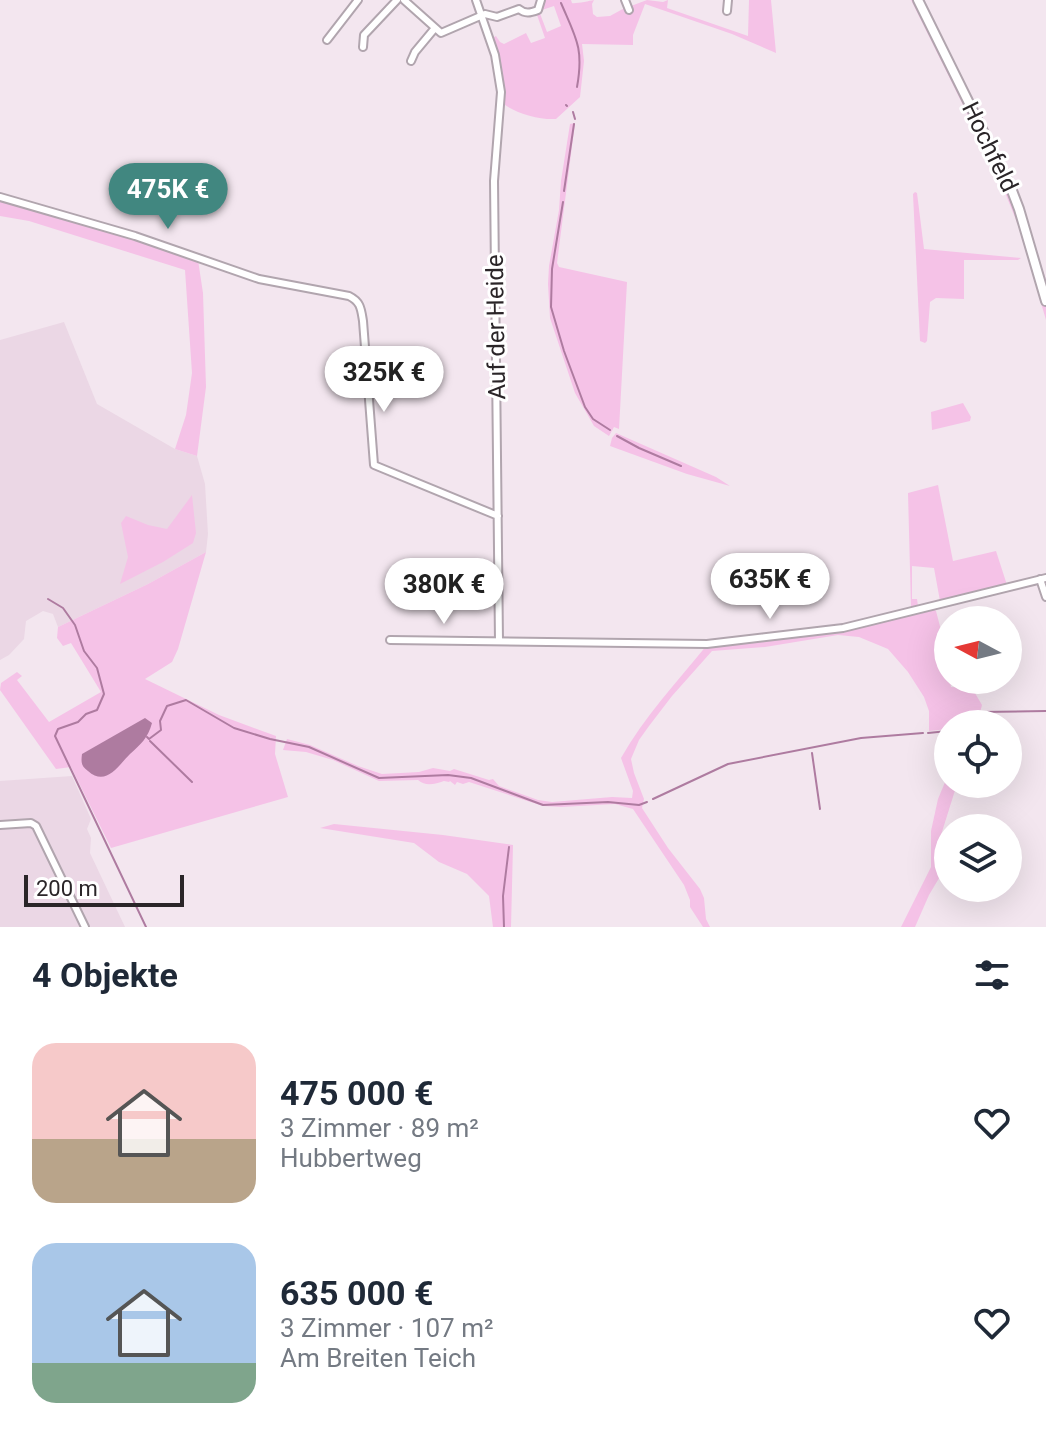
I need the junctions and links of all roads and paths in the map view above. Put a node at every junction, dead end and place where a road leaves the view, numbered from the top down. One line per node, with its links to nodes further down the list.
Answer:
1 (358, 0): 13 (street)
2 (404, 0): 12 (street)
3 (476, 0): 11 (street, Auf der Heide)
4 (541, 0): 11 (street)
5 (625, 0): 9 (street)
6 (728, 0): 10 (street)
7 (918, 0): 17 (street, Hochfeld)
8 (392, 2): 14 (street)
9 (629, 10)
10 (727, 11)
11 (481, 16): 12 (street); 18 (street, Auf der Heide)
12 (435, 28): 15 (street)
13 (327, 40)
14 (363, 47)
15 (411, 61)
16 (0, 197): 18 (street)
17 (1046, 301)
18 (498, 516): 22 (street, Auf der Heide)
19 (1043, 579): 20 (street); 22 (street)
20 (1046, 597)
21 (390, 640): 22 (street)
22 (499, 641)
23 (0, 825): 24 (street)
24 (85, 927)

